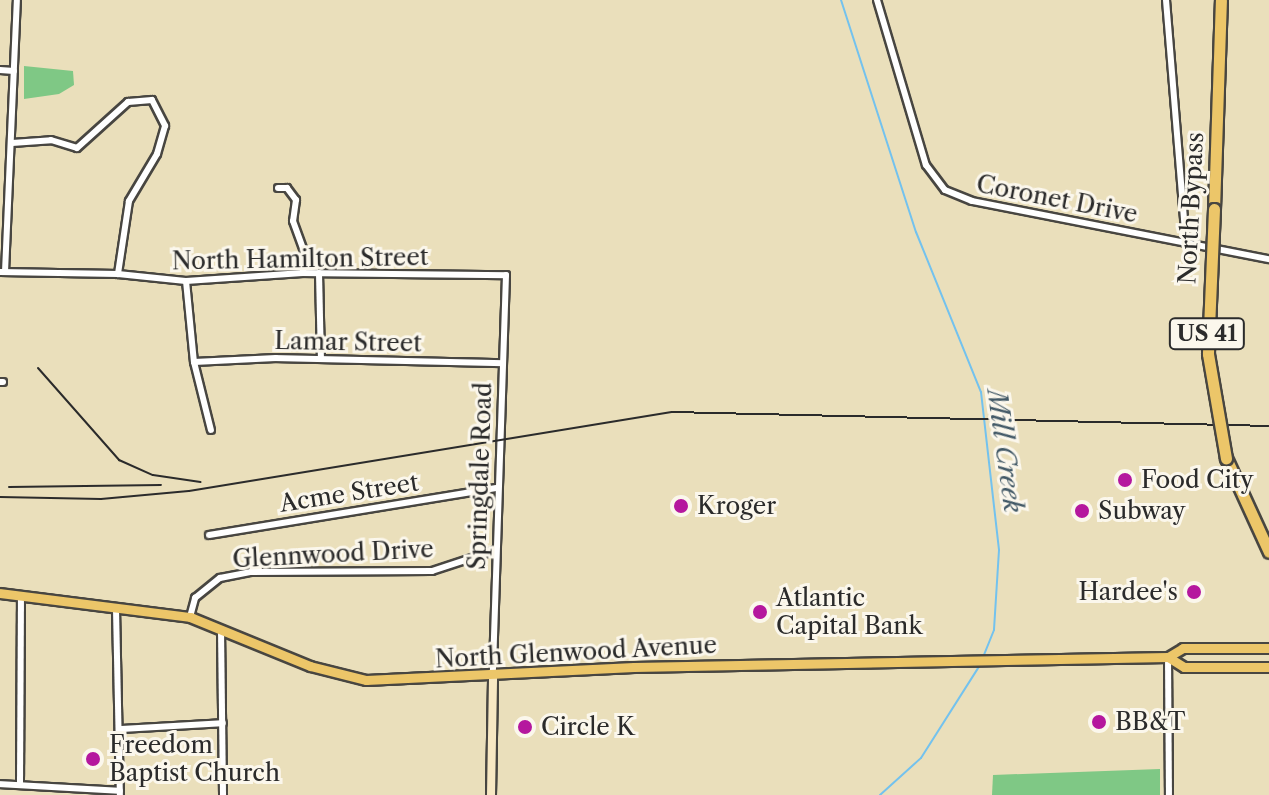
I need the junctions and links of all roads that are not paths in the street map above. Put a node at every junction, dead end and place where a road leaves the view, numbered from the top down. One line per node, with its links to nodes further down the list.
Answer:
1 (17, 0): 6 (street)
2 (877, 0): 11 (street, Coronet Drive)
3 (1166, 0): 11 (street)
4 (1221, 0): 26 (highway, North Bypass / US 41, bridge)
5 (0, 70): 6 (street)
6 (14, 71): 7 (street)
7 (12, 143): 9 (street); 16 (street)
8 (0, 154): 9 (street)
9 (12, 155): 13 (street)
10 (278, 188): 14 (street)
11 (1186, 243): 12 (street, Coronet Drive)
12 (1269, 259)
13 (2, 272): 16 (street, North Hamilton Street)
14 (303, 273): 15 (street, North Hamilton Street); 18 (street, North Hamilton Street)
15 (319, 273): 17 (street, North Hamilton Street); 19 (street)
16 (118, 274): 18 (street, North Hamilton Street)
17 (506, 275): 21 (street, Springdale Road)
18 (186, 281): 20 (street)
19 (321, 359): 20 (street, Lamar Street); 21 (street, Lamar Street)
20 (194, 362): 22 (street)
21 (502, 363): 23 (street, Springdale Road)
22 (211, 430)
23 (496, 488): 24 (street, Acme Street); 25 (street, Springdale Road)
24 (209, 535)
25 (496, 550): 30 (street, Glennwood Drive); 35 (street, Springdale Road)
26 (1269, 552)
27 (0, 593): 28 (main road, North Glenwood Avenue)
28 (21, 597): 29 (main road, North Glenwood Avenue); 39 (street)
29 (116, 609): 30 (main road, North Glenwood Avenue); 37 (street)
30 (190, 617): 31 (main road, North Glenwood Avenue)
31 (221, 629): 35 (main road, North Glenwood Avenue); 36 (street)
32 (1268, 648): 33 (main road, North Glenwood Avenue)
33 (1168, 657): 34 (main road, North Glenwood Avenue); 35 (main road, North Glenwood Avenue); 43 (street)
34 (1269, 667)
35 (493, 677): 42 (street)
36 (223, 723): 37 (street); 41 (street)
37 (120, 729): 40 (street)
38 (0, 784): 39 (street)
39 (20, 785): 40 (street)
40 (120, 793)
41 (223, 795)
42 (491, 795)
43 (1169, 795)

